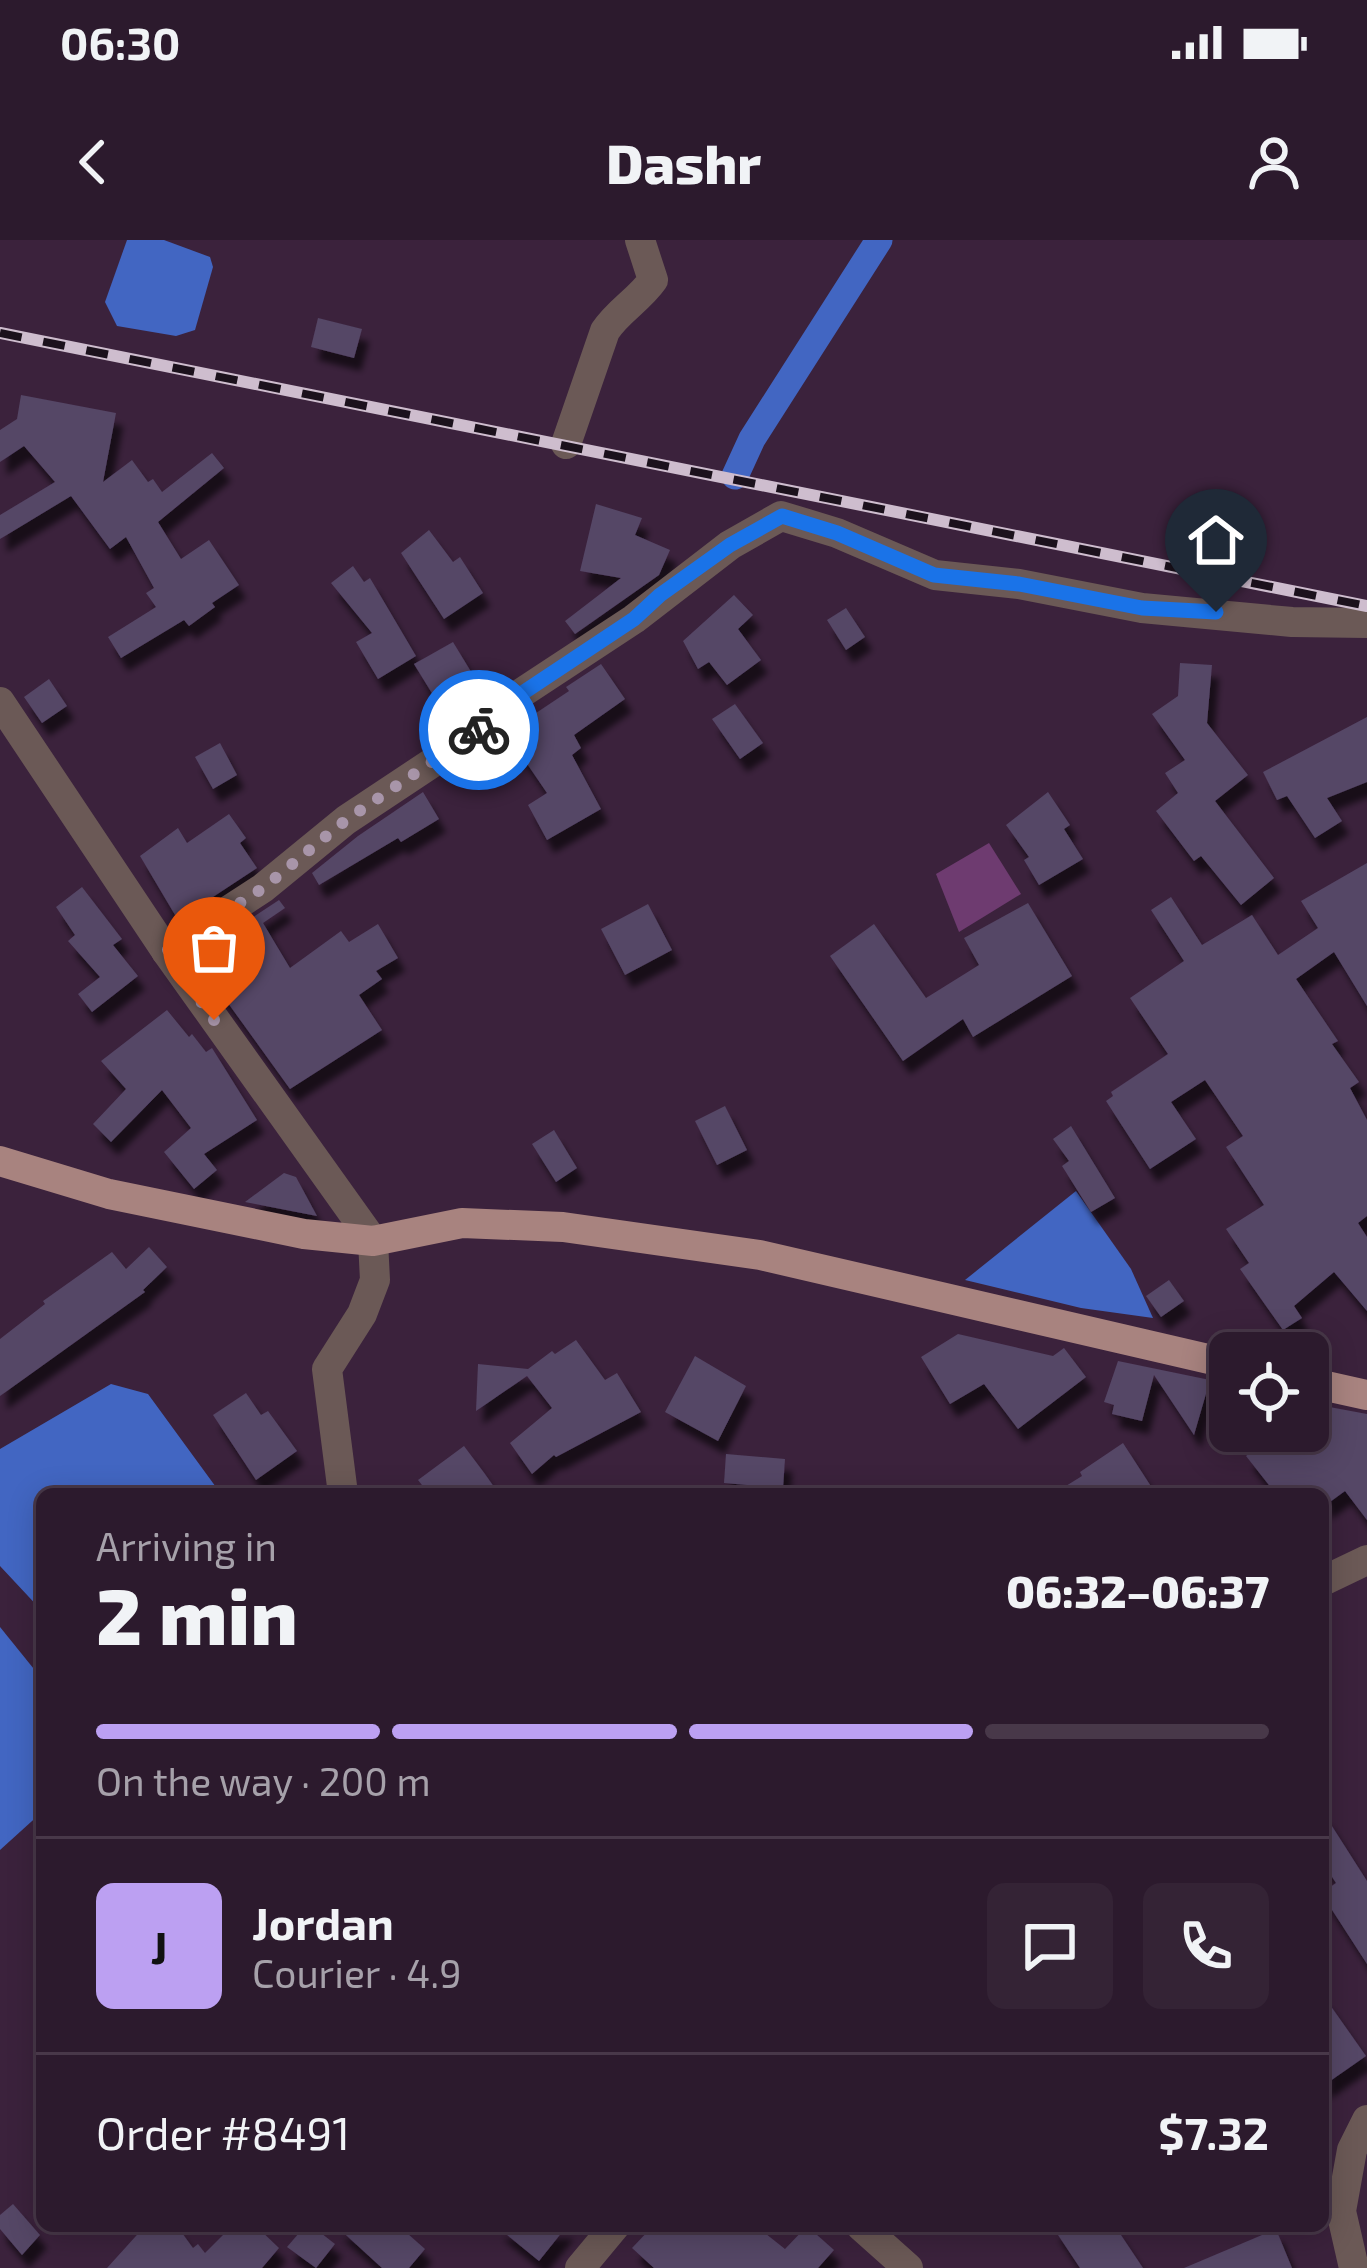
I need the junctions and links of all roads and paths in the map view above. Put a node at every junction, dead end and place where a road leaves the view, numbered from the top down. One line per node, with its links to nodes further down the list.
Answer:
1 (640, 240): 2 (street)
2 (566, 444)
3 (1367, 623): 5 (street)
4 (0, 701): 5 (street)
5 (166, 951): 7 (street)
6 (0, 1161): 7 (main road)
7 (373, 1241): 8 (main road); 11 (street)
8 (1209, 1359)
9 (1329, 1387): 10 (main road)
10 (1367, 1395)
11 (342, 1488)
12 (1367, 1561): 13 (street)
13 (1329, 1578)
14 (1367, 2120): 19 (street)
15 (609, 2232): 17 (street)
16 (868, 2232): 18 (street)
17 (580, 2268)
18 (908, 2268)
19 (1354, 2268)

